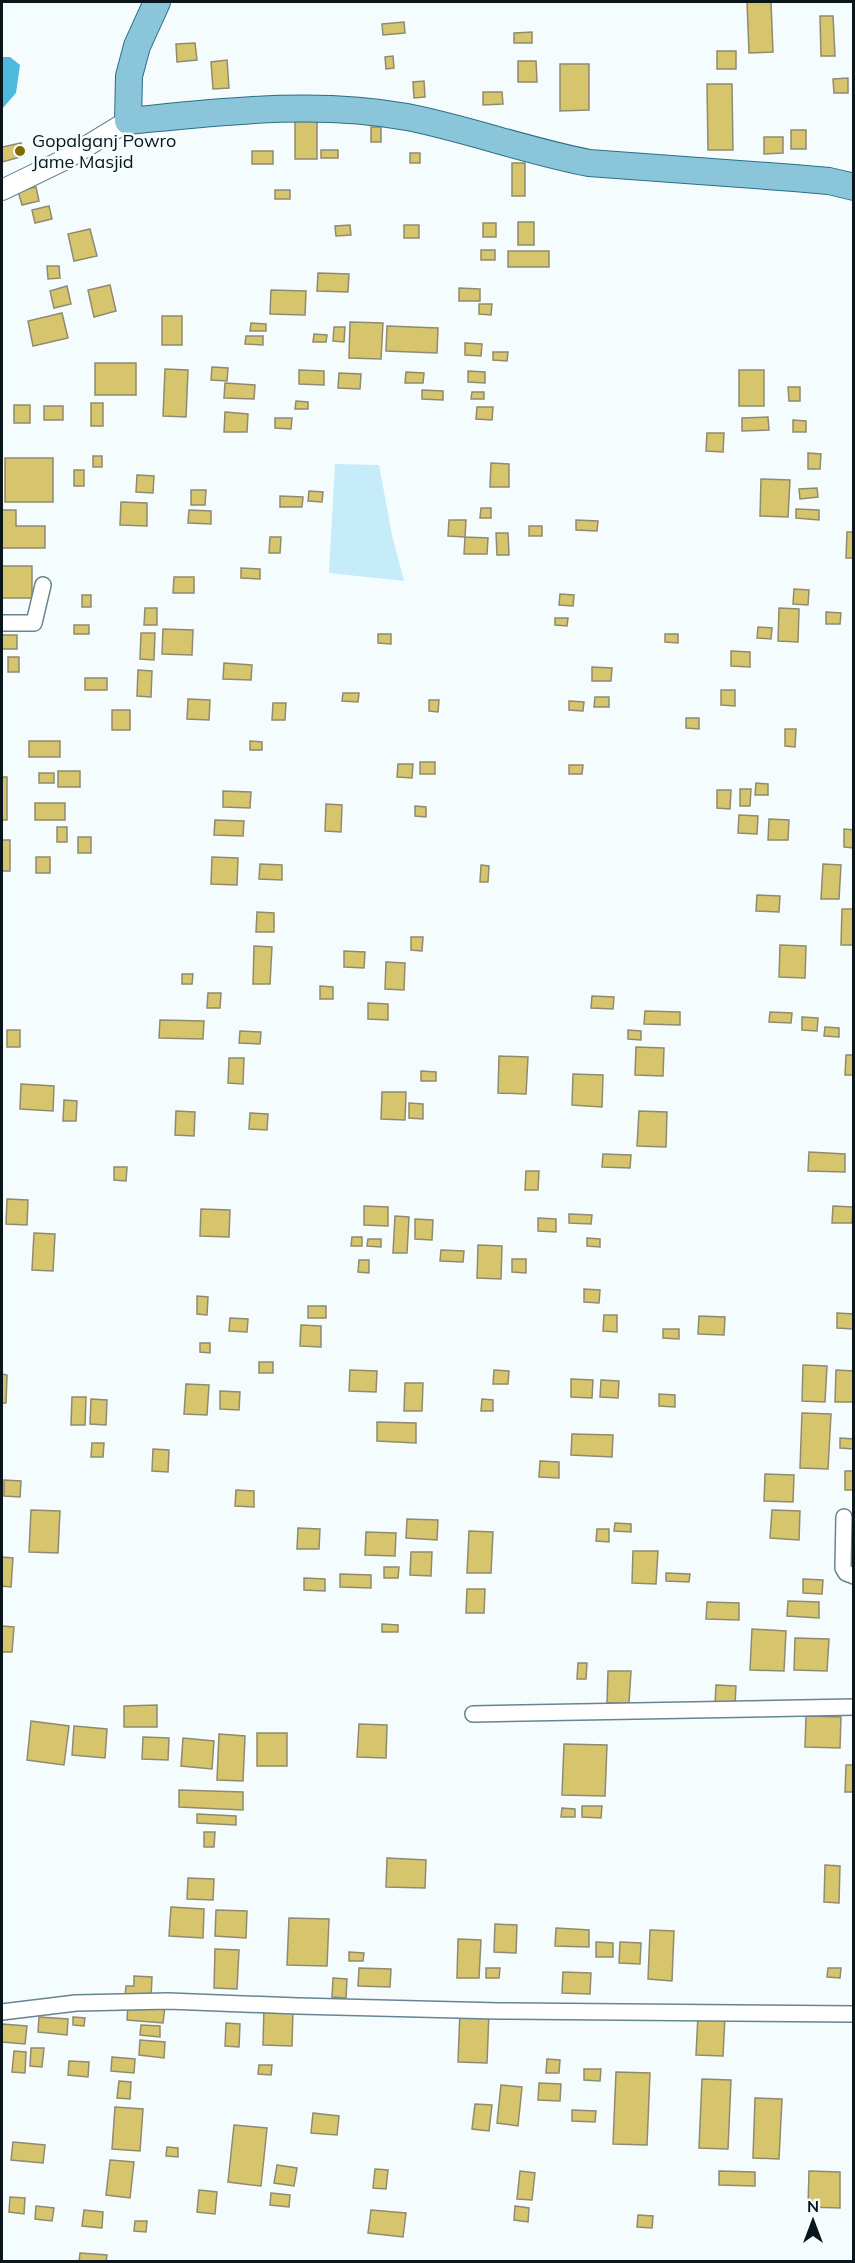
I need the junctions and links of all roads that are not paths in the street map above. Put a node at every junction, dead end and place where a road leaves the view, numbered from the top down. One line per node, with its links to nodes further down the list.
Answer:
1 (157, 2): 2 (main road)
2 (128, 121): 3 (main road); 4 (street)
3 (854, 187)
4 (2, 190)
5 (43, 585): 6 (street)
6 (2, 623)
7 (844, 1517): 8 (street)
8 (854, 1576)
9 (854, 1707): 10 (street)
10 (472, 1714)
11 (2, 2012): 12 (street)
12 (854, 2014)

